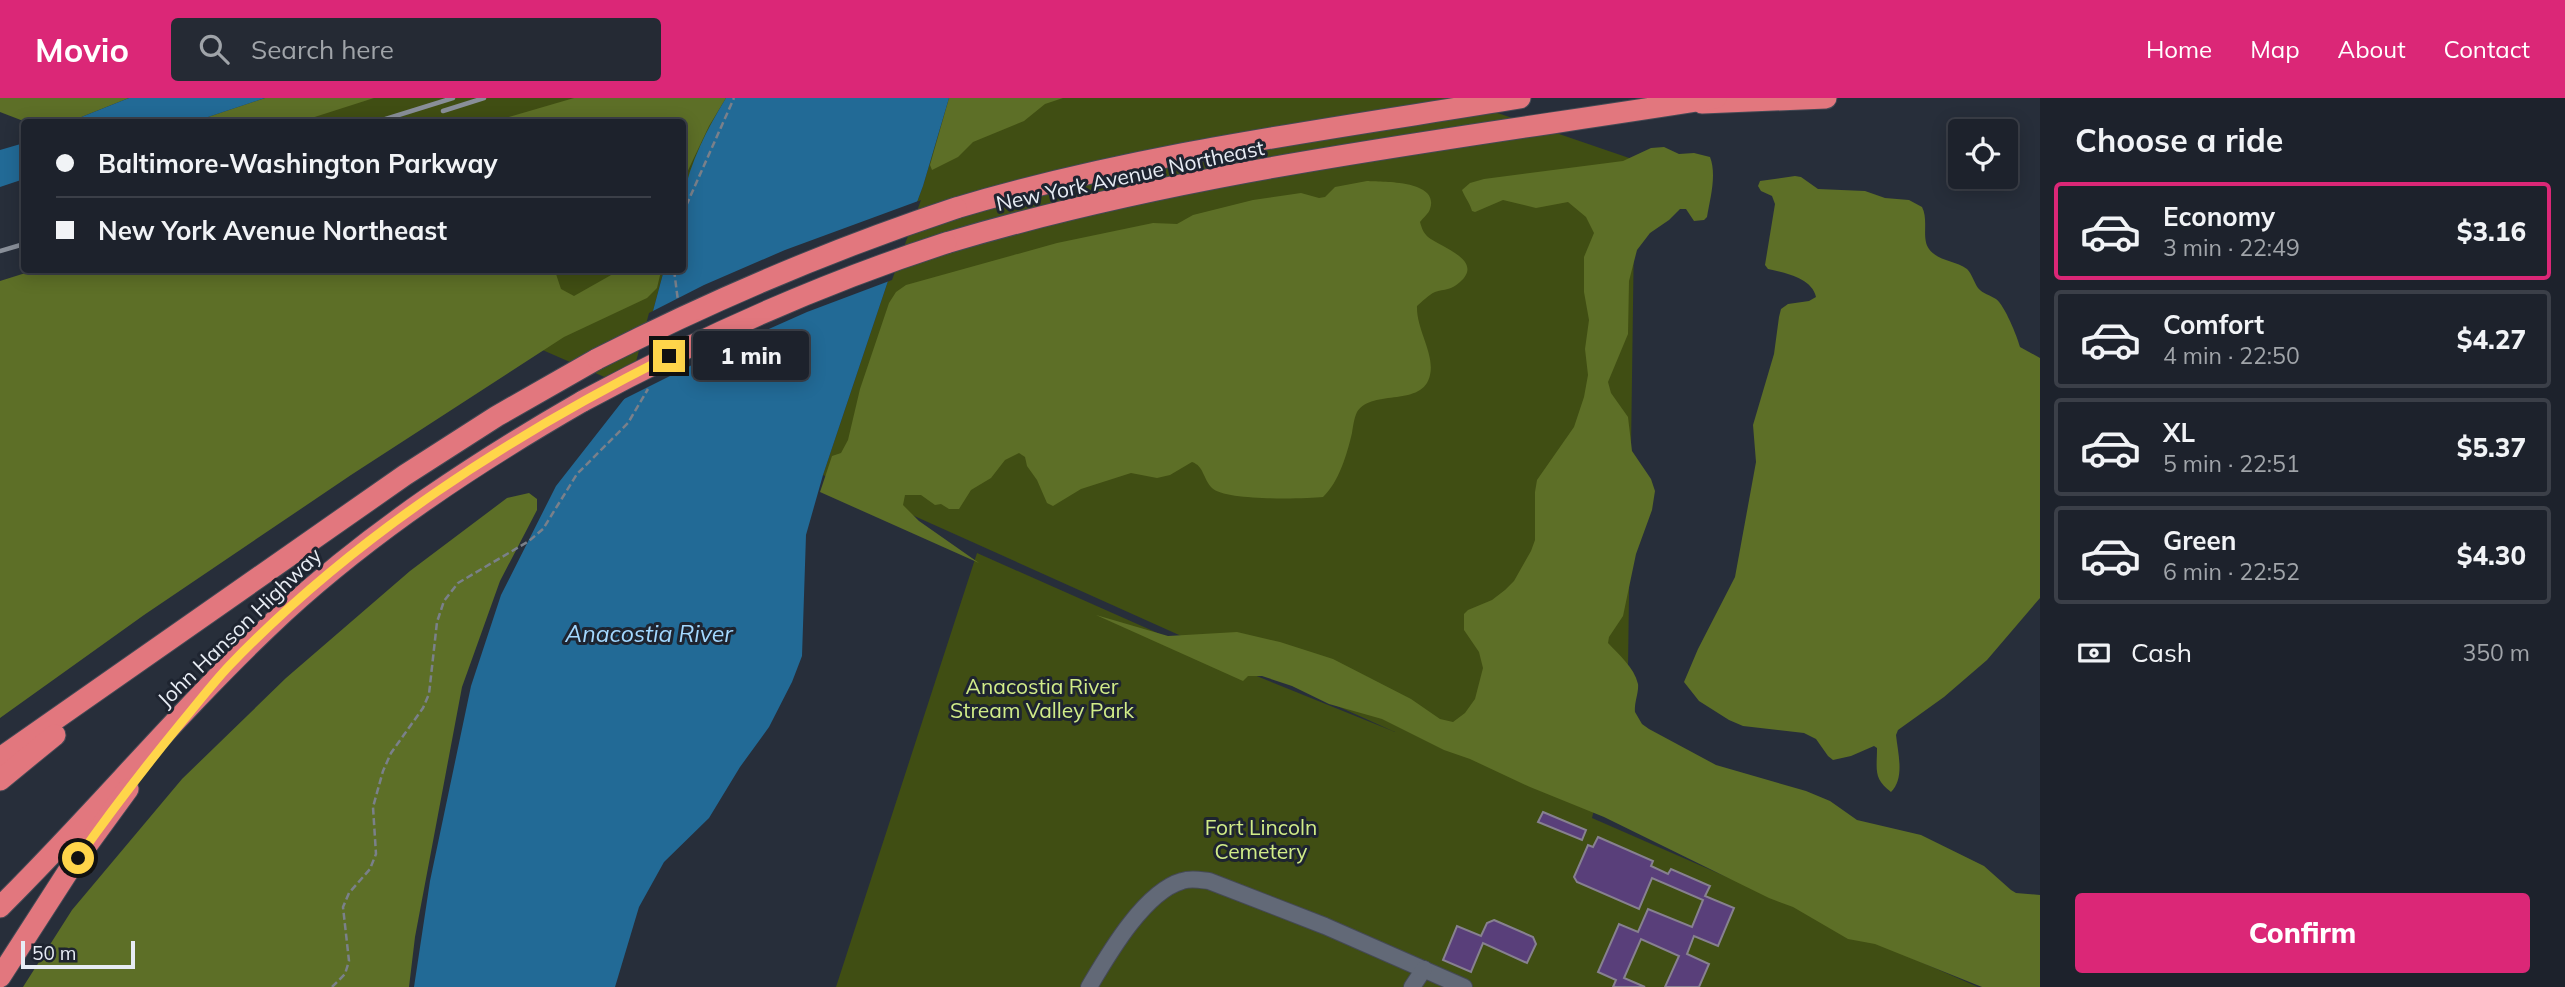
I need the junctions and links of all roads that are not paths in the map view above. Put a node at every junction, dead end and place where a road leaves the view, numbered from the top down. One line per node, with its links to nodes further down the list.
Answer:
1 (1521, 98): 5 (highway, New York Avenue Northeast, bridge)
2 (1716, 98): 4 (highway, New York Avenue Northeast)
3 (1826, 98): 4 (highway)
4 (1679, 104): 6 (highway, New York Avenue Northeast, bridge)
5 (597, 359): 7 (highway, John Hanson Highway)
6 (583, 401): 8 (highway, John Hanson Highway)
7 (178, 634): 9 (highway, John Hanson Highway); 10 (highway)
8 (226, 668): 11 (highway, John Hanson Highway); 13 (highway)
9 (0, 758)
10 (0, 779)
11 (0, 907)
12 (1424, 969): 14 (lane); 15 (lane); 16 (lane)
13 (0, 977)
14 (1088, 987)
15 (1412, 987)
16 (1465, 987)

